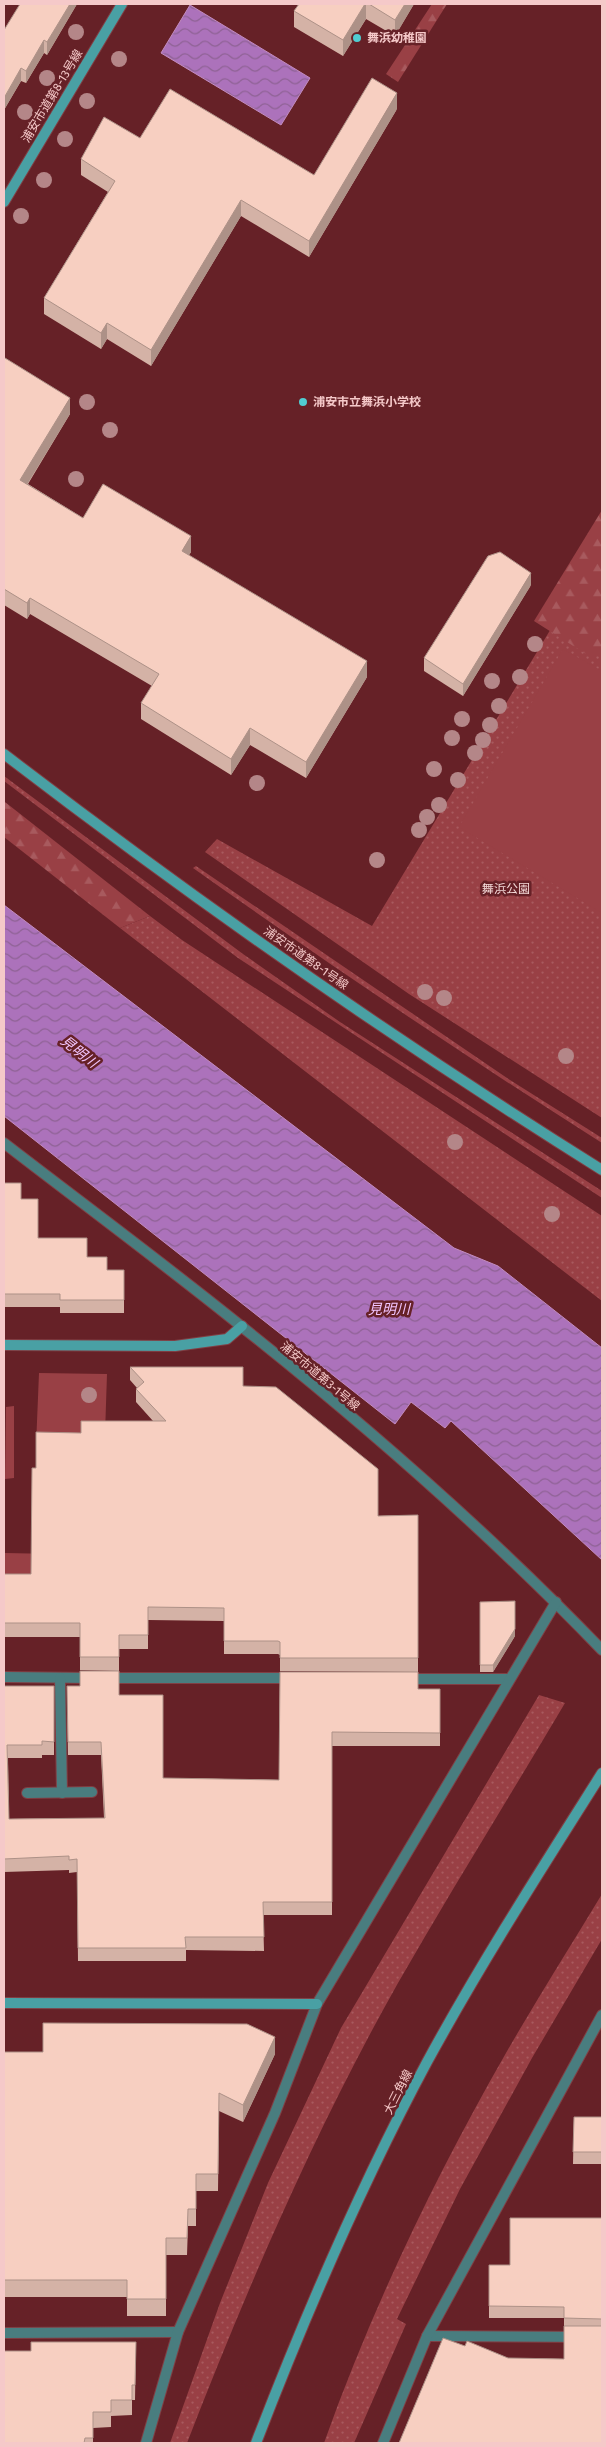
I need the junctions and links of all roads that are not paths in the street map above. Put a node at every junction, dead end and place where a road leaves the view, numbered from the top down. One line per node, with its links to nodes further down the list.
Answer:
1 (122, 4): 2 (street, 浦安市道第8-13号線)
2 (4, 202)
3 (4, 754): 5 (street, 浦安市道第8-1号線)
4 (4, 1143): 6 (street, 浦安市道第3-1号線)
5 (602, 1170)
6 (242, 1326): 7 (street); 8 (street, 浦安市道第3-1号線)
7 (4, 1345)
8 (556, 1602): 9 (street, 浦安市道第3-1号線); 14 (street)
9 (602, 1650)
10 (4, 1678): 11 (street)
11 (60, 1678): 12 (street); 18 (street)
12 (300, 1678)
13 (390, 1679): 14 (street)
14 (509, 1679): 20 (street)
15 (602, 1773): 27 (street, 大三角線)
16 (92, 1792): 18 (street)
17 (27, 1793): 18 (street)
18 (62, 1793)
19 (4, 2003): 20 (street)
20 (317, 2004): 23 (street)
21 (602, 2016): 24 (street)
22 (4, 2332): 23 (street)
23 (178, 2332): 26 (street)
24 (427, 2336): 25 (street); 28 (street)
25 (602, 2337)
26 (146, 2443)
27 (256, 2443)
28 (383, 2443)

